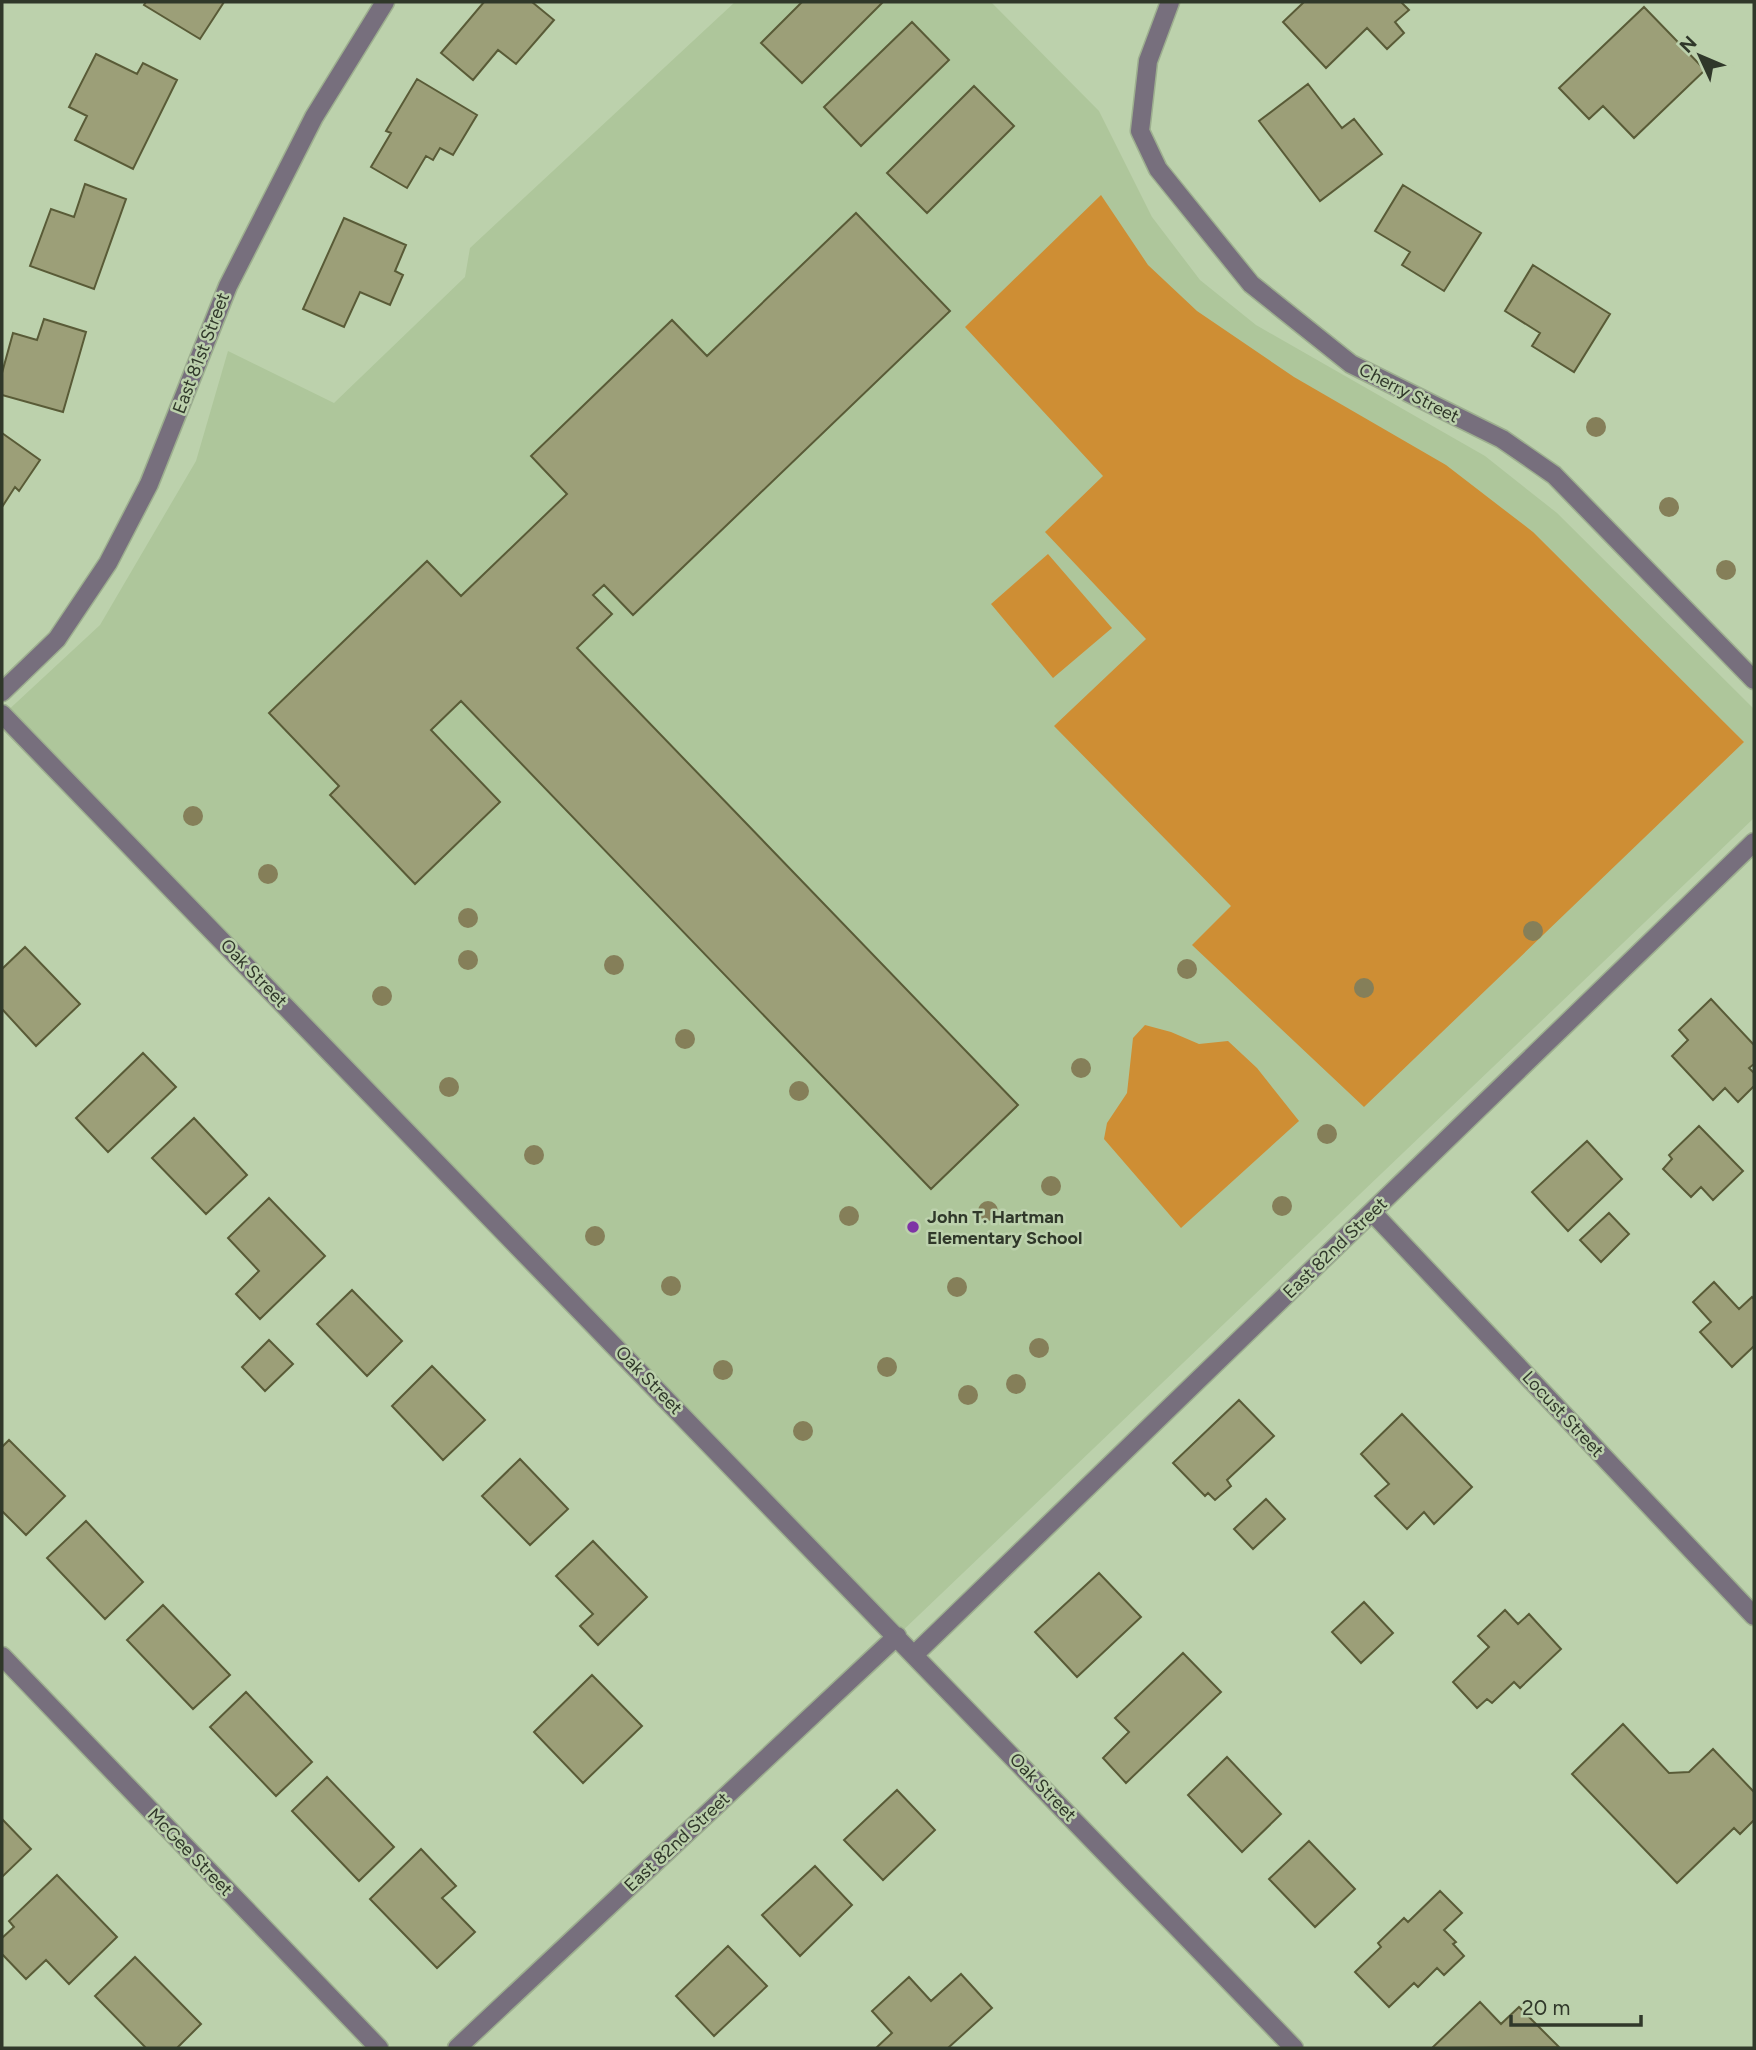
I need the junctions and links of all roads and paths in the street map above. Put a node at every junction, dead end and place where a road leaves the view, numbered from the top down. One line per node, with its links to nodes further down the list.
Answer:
1 (386, 2): 4 (street, East 81st Street)
2 (1170, 2): 3 (street, Cherry Street)
3 (1754, 680)
4 (2, 692)
5 (2, 714): 9 (street, Oak Street)
6 (1754, 842): 7 (street, East 82nd Street)
7 (1372, 1212): 8 (street, Locust Street); 10 (street, East 82nd Street)
8 (1754, 1616)
9 (897, 1636): 10 (street, Oak Street); 13 (street, East 82nd Street)
10 (915, 1654): 14 (street, Oak Street)
11 (2, 1656): 12 (street, McGee Street)
12 (379, 2048)
13 (457, 2048)
14 (1294, 2048)

